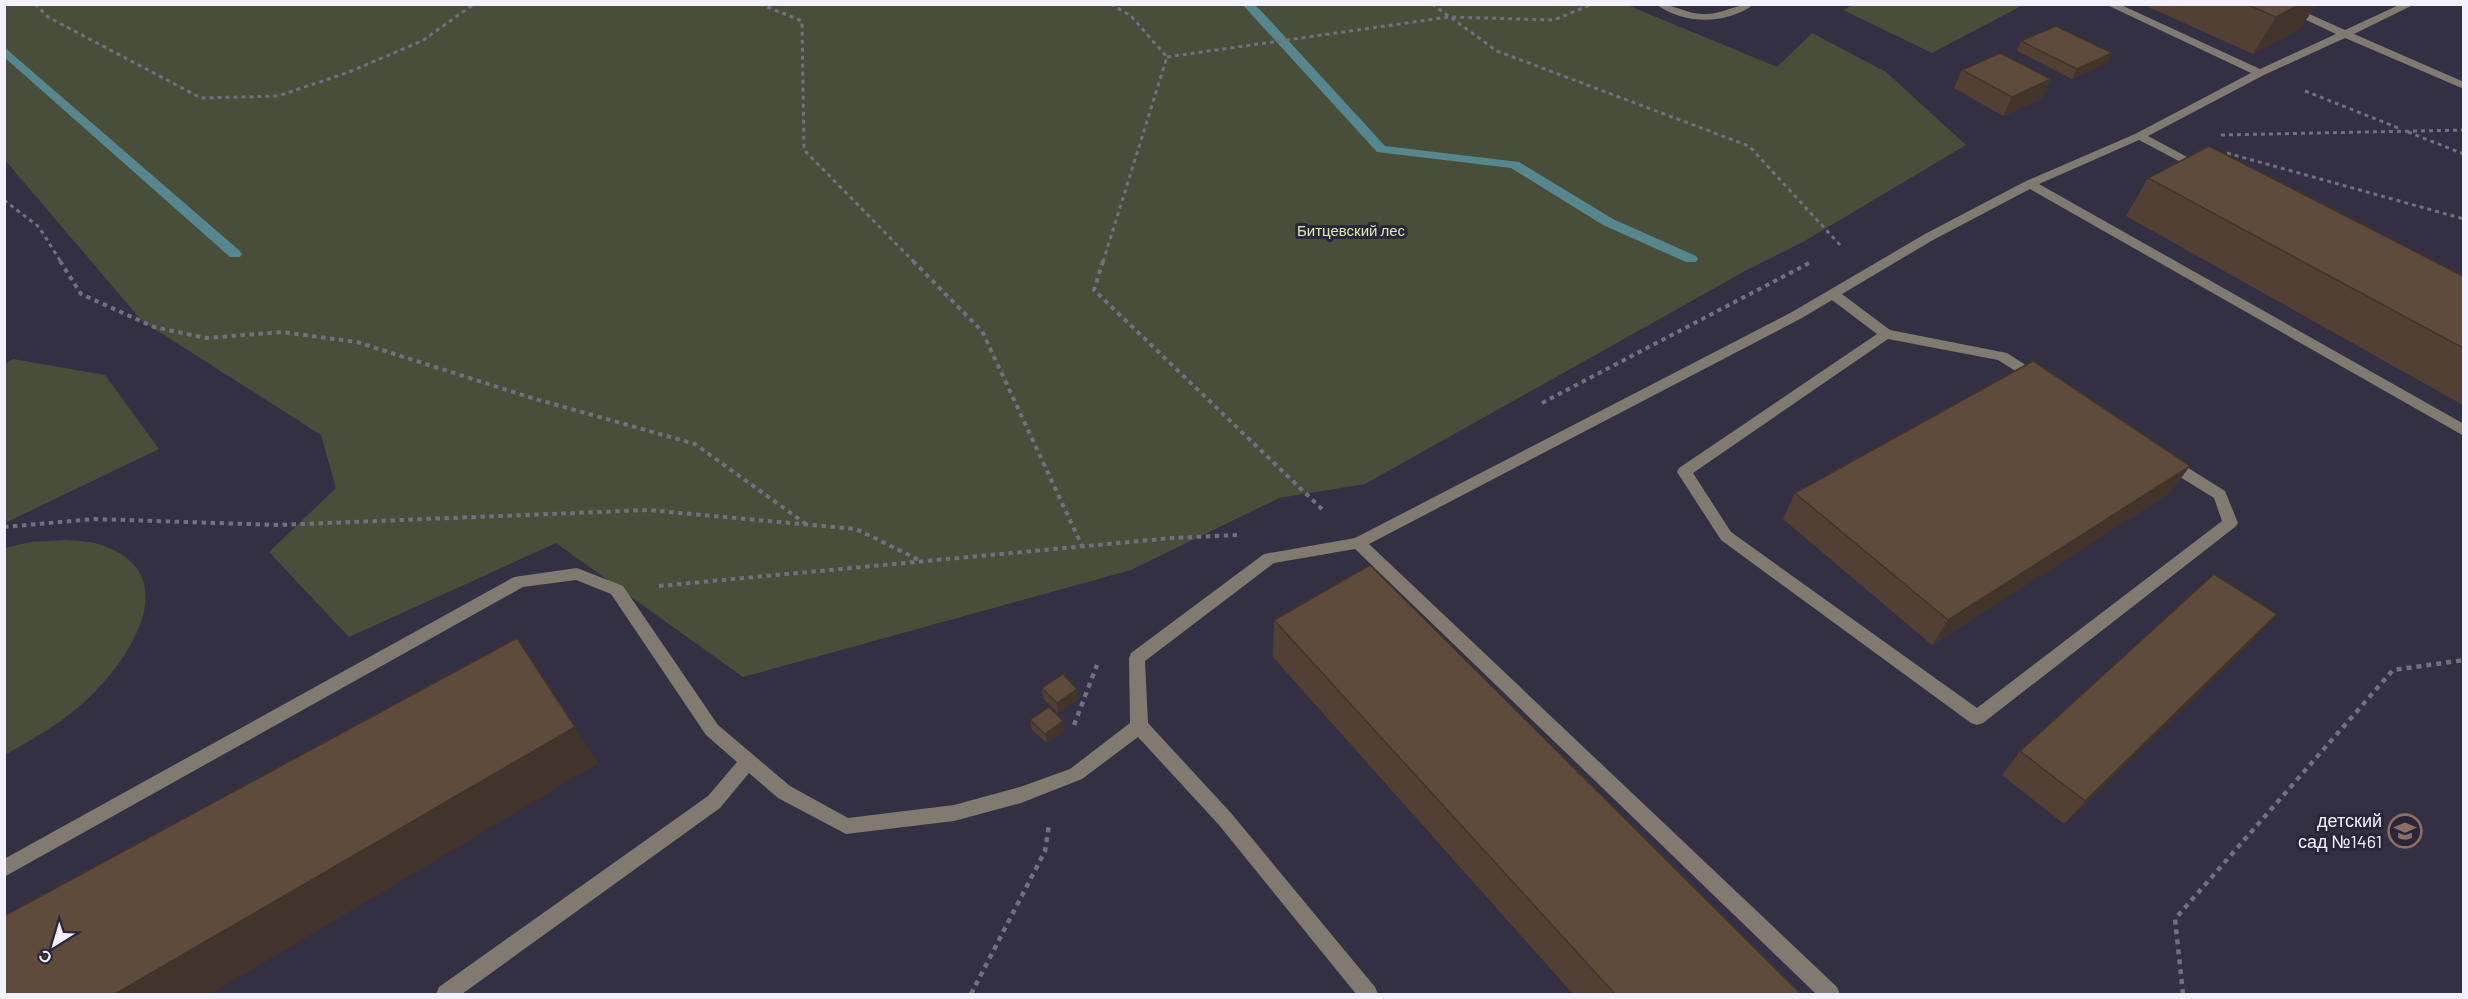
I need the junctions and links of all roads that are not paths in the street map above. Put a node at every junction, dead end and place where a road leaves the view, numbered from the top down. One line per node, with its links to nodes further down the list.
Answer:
1 (1661, 4): 2 (lane)
2 (1749, 4)
3 (2110, 4): 7 (lane)
4 (2277, 4): 6 (lane)
5 (2410, 4): 6 (lane)
6 (2341, 34): 7 (lane); 8 (lane)
7 (2260, 73): 9 (lane)
8 (2463, 86)
9 (2139, 136): 10 (lane); 11 (lane)
10 (2212, 174)
11 (2030, 184): 12 (lane); 15 (lane)
12 (1833, 294): 13 (lane); 17 (lane)
13 (1886, 334): 14 (lane); 16 (lane)
14 (2052, 388)
15 (2463, 431)
16 (2160, 457)
17 (1358, 543): 18 (lane); 23 (lane)
18 (1139, 726): 19 (lane); 22 (lane)
19 (747, 763): 20 (lane); 21 (lane)
20 (4, 869)
21 (446, 994)
22 (1368, 994)
23 (1830, 994)

